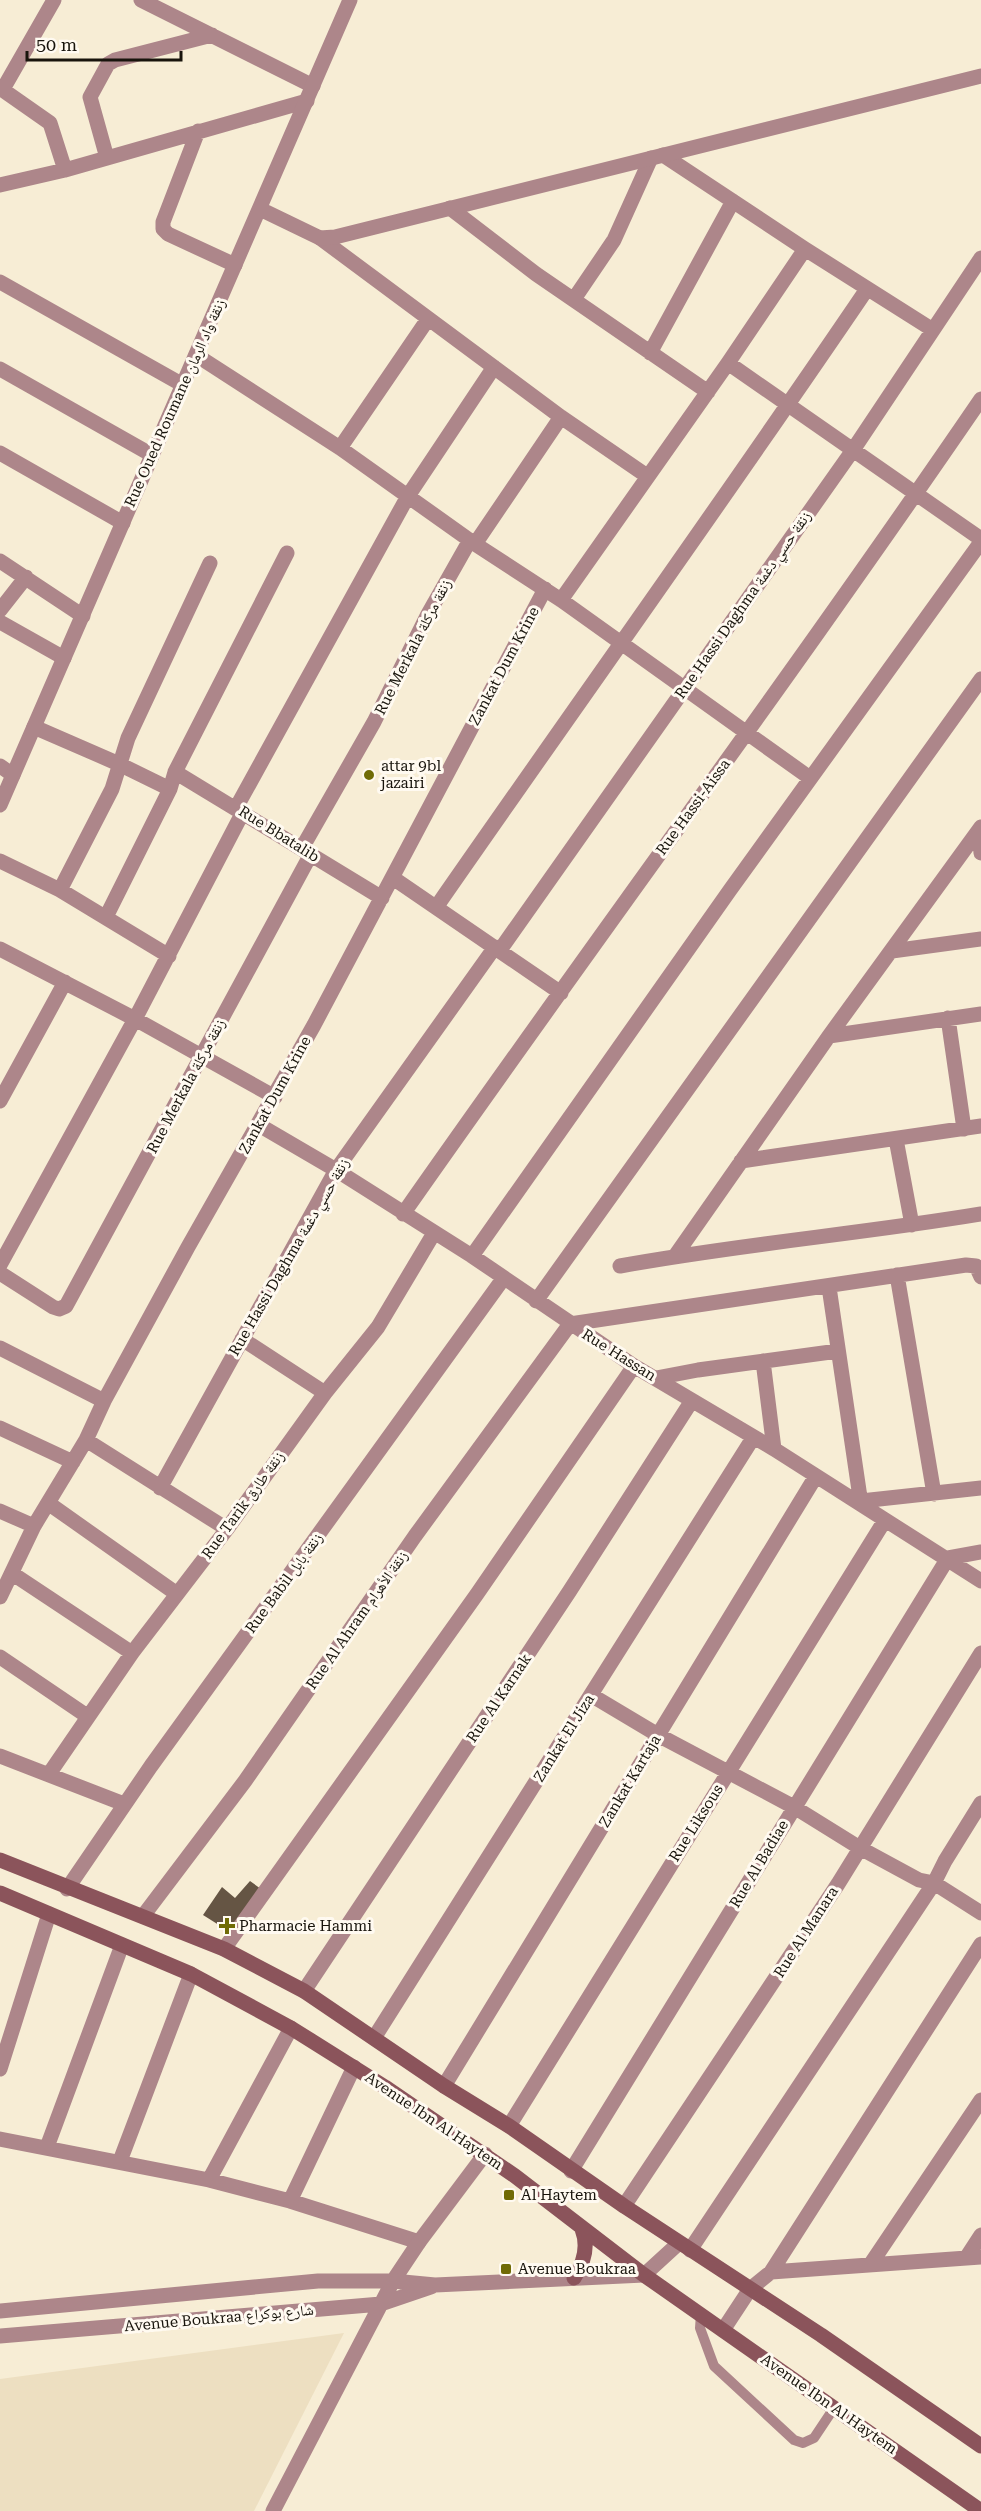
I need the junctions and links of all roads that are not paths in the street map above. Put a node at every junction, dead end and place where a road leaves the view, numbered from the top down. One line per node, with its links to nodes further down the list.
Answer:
1 (54, 0): 8 (street)
2 (141, 0): 4 (street)
3 (345, 2): 7 (street, Rue Oued Roumane زنقة واد الرمان)
4 (159, 4): 5 (street)
5 (212, 34): 7 (street); 12 (street)
6 (981, 76): 11 (street)
7 (313, 86): 9 (street, Rue Oued Roumane زنقة واد الرمان)
8 (1, 89): 13 (street)
9 (307, 101): 10 (street); 17 (street, Rue Oued Roumane زنقة واد الرمان)
10 (198, 131): 12 (street); 21 (street)
11 (657, 156): 15 (street); 16 (street); 25 (street)
12 (107, 158): 13 (street)
13 (65, 170): 14 (street)
14 (0, 185)
15 (732, 201): 19 (street); 28 (street)
16 (450, 208): 18 (street); 25 (street)
17 (260, 209): 18 (street); 21 (street, Rue Oued Roumane زنقة واد الرمان)
18 (320, 238): 26 (street)
19 (805, 249): 24 (street); 30 (street, Zankat Dum Krine)
20 (981, 258): 22 (street, Rue Hassi Daghma زنقة حسي دغمة)
21 (236, 265): 29 (street, Rue Oued Roumane زنقة واد الرمان)
22 (975, 278): 27 (street, Rue Hassi Daghma زنقة حسي دغمة)
23 (0, 282): 33 (street)
24 (867, 289): 27 (street); 36 (street)
25 (574, 299): 28 (street)
26 (428, 319): 31 (street); 38 (street)
27 (933, 330): 39 (street, Rue Hassi Daghma زنقة حسي دغمة)
28 (650, 353): 34 (street)
29 (196, 355): 33 (street, Rue Oued Roumane زنقة واد الرمان); 38 (street)
30 (728, 363): 34 (street, Zankat Dum Krine); 36 (street)
31 (494, 367): 37 (street); 44 (street)
32 (0, 369): 41 (street)
33 (183, 385): 41 (street, Rue Oued Roumane زنقة واد الرمان)
34 (708, 392): 42 (street, Zankat Dum Krine)
35 (981, 399): 43 (street, Rue Hassi-Aissa)
36 (789, 405): 39 (street); 57 (street)
37 (561, 417): 42 (street); 47 (street, Rue Merkala زنقة مركلة)
38 (340, 448): 44 (street)
39 (853, 450): 43 (street); 60 (street, Rue Hassi Daghma زنقة حسي دغمة)
40 (0, 453): 45 (street)
41 (152, 455): 45 (street, Rue Oued Roumane زنقة واد الرمان)
42 (647, 476): 53 (street, Zankat Dum Krine)
43 (917, 493): 46 (street); 62 (street, Rue Hassi-Aissa)
44 (408, 496): 47 (street); 70 (street)
45 (123, 523): 55 (street, Rue Oued Roumane زنقة واد الرمان)
46 (981, 541): 67 (street)
47 (473, 542): 52 (street); 72 (street, Rue Merkala زنقة مركلة)
48 (287, 553): 65 (street)
49 (0, 561): 51 (street)
50 (210, 563): 63 (street)
51 (26, 577): 54 (street); 55 (street)
52 (545, 590): 53 (street); 74 (street, Zankat Dum Krine)
53 (561, 600): 57 (street)
54 (0, 610)
55 (82, 616): 58 (street, Rue Oued Roumane زنقة واد الرمان)
56 (0, 622): 58 (street)
57 (621, 642): 60 (street); 77 (street)
58 (64, 658): 61 (street, Rue Oued Roumane زنقة واد الرمان)
59 (981, 679): 112 (street)
60 (684, 688): 62 (street); 80 (street, Rue Hassi Daghma زنقة حسي دغمة)
61 (34, 728): 63 (street); 66 (street, Rue Oued Roumane زنقة واد الرمان)
62 (746, 732): 67 (street); 85 (street, Rue Hassi-Aissa)
63 (119, 764): 68 (street); 75 (street)
64 (0, 766): 66 (street)
65 (175, 772): 68 (street); 70 (street, Rue Bbatalib)
66 (13, 775): 69 (street, Rue Oued Roumane زنقة واد الرمان)
67 (810, 778): 103 (street)
68 (170, 789): 78 (street)
69 (0, 805)
70 (240, 810): 72 (street, Rue Bbatalib); 83 (street)
71 (979, 841): 82 (street)
72 (306, 851): 76 (street, Rue Bbatalib); 90 (street, Rue Merkala زنقة مركلة)
73 (0, 861): 75 (street)
74 (393, 878): 76 (street, Zankat Dum Krine); 77 (street)
75 (60, 890): 78 (street)
76 (382, 898): 91 (street, Zankat Dum Krine)
77 (437, 906): 80 (street)
78 (106, 917): 83 (street)
79 (981, 939): 82 (street)
80 (497, 948): 85 (street); 98 (street, Rue Hassi Daghma زنقة حسي دغمة)
81 (0, 949): 84 (street)
82 (892, 951): 89 (street)
83 (169, 956): 88 (street)
84 (65, 982): 88 (street); 92 (street)
85 (561, 993): 99 (street, Rue Hassi-Aissa)
86 (981, 1014): 87 (street)
87 (948, 1018): 89 (street); 95 (street)
88 (135, 1019): 90 (street); 105 (street)
89 (829, 1036): 97 (street)
90 (203, 1057): 91 (street); 107 (street, Rue Merkala زنقة مركلة)
91 (274, 1097): 93 (street, Zankat Dum Krine)
92 (0, 1101)
93 (259, 1125): 98 (street, Rue Hassan); 121 (street, Zankat Dum Krine)
94 (981, 1126): 95 (street)
95 (964, 1129): 96 (street)
96 (896, 1138): 97 (street); 101 (street)
97 (741, 1161): 104 (street)
98 (336, 1170): 99 (street, Rue Hassan); 114 (street, Rue Hassi Daghma زنقة حسي دغمة)
99 (403, 1214): 102 (street, Rue Hassan)
100 (981, 1214): 101 (street)
101 (912, 1225): 104 (street)
102 (434, 1233): 103 (street, Rue Hassan); 120 (street, Rue Tarik زنقة طارق)
103 (472, 1256): 110 (street, Rue Hassan)
104 (675, 1256): 106 (street)
105 (0, 1265)
106 (620, 1266)
107 (0, 1273)
108 (897, 1275): 109 (street); 111 (street); 131 (street)
109 (981, 1277)
110 (503, 1279): 112 (street, Rue Hassan); 154 (street, Rue Babil زنقة بابل)
111 (829, 1287): 113 (street); 116 (street)
112 (536, 1301): 113 (street, Rue Hassan)
113 (570, 1324): 118 (street, Rue Hassan); 163 (street, Rue Al Ahram زنقة الأهرام)
114 (242, 1339): 120 (street); 129 (street, Rue Hassi Daghma زنقة حسي دغمة)
115 (0, 1348): 121 (street)
116 (838, 1351): 117 (street); 133 (street)
117 (764, 1361): 119 (street); 126 (street)
118 (634, 1366): 119 (street, Rue Hassan); 166 (street)
119 (656, 1378): 122 (street, Rue Hassan)
120 (325, 1393): 137 (street, Rue Tarik زنقة طارق)
121 (104, 1401): 125 (street, Zankat Dum Krine)
122 (691, 1402): 124 (street, Rue Hassan); 168 (street, Rue Al Karnak)
123 (0, 1428): 127 (street)
124 (753, 1438): 126 (street, Rue Hassan); 147 (street, Zankat El Jiza)
125 (86, 1440): 127 (street, Zankat Dum Krine); 129 (street)
126 (774, 1449): 128 (street, Rue Hassan)
127 (74, 1462): 132 (street, Zankat Dum Krine)
128 (816, 1476): 133 (street, Rue Hassan); 149 (street, Zankat Kartaja)
129 (160, 1488): 137 (street)
130 (981, 1488): 131 (street)
131 (934, 1494): 133 (street)
132 (48, 1503): 136 (street, Zankat Dum Krine); 142 (street)
133 (861, 1503): 135 (street, Rue Hassan)
134 (0, 1511): 136 (street)
135 (885, 1520): 139 (street, Rue Hassan); 151 (street, Rue Liksous)
136 (34, 1526): 140 (street, Zankat Dum Krine)
137 (227, 1529): 142 (street, Rue Tarik زنقة طارق)
138 (981, 1552): 139 (street)
139 (948, 1558): 141 (street, Rue Hassan); 155 (street, Rue Al Badiae)
140 (13, 1574): 143 (street, Zankat Dum Krine); 144 (street)
141 (981, 1581)
142 (177, 1594): 144 (street, Rue Tarik زنقة طارق)
143 (0, 1598)
144 (132, 1653): 148 (street, Rue Tarik زنقة طارق)
145 (981, 1653): 156 (street, Rue Al Manara)
146 (0, 1658): 148 (street)
147 (591, 1695): 149 (street); 170 (street, Zankat El Jiza)
148 (87, 1716): 152 (street, Rue Tarik زنقة طارق)
149 (658, 1735): 151 (street); 173 (street, Zankat Kartaja)
150 (0, 1756): 152 (street)
151 (727, 1773): 155 (street); 175 (street, Rue Liksous)
152 (49, 1774): 154 (street)
153 (981, 1803): 158 (street)
154 (124, 1804): 159 (street, Rue Babil زنقة بابل)
155 (794, 1807): 156 (street); 180 (street, Rue Al Badiae)
156 (860, 1848): 158 (street); 183 (street, Rue Al Manara)
157 (0, 1860): 159 (main road)
158 (934, 1883): 161 (street); 187 (street)
159 (68, 1888): 163 (main road)
160 (0, 1893): 162 (main road, Avenue Ibn Al Haytem)
161 (981, 1913)
162 (49, 1914): 165 (main road, Avenue Ibn Al Haytem); 172 (street)
163 (143, 1916): 166 (main road)
164 (981, 1944): 190 (street)
165 (122, 1945): 167 (main road, Avenue Ibn Al Haytem); 177 (street)
166 (224, 1949): 168 (main road)
167 (191, 1974): 169 (main road, Avenue Ibn Al Haytem); 179 (street)
168 (304, 1991): 170 (main road)
169 (291, 2028): 171 (main road, Avenue Ibn Al Haytem); 181 (street)
170 (374, 2038): 173 (main road)
171 (354, 2067): 178 (main road, Avenue Ibn Al Haytem); 182 (street)
172 (0, 2069)
173 (444, 2086): 175 (main road)
174 (981, 2100): 189 (street)
175 (508, 2126): 180 (main road)
176 (0, 2139): 177 (street)
177 (47, 2146): 179 (street)
178 (485, 2154): 184 (main road, Avenue Ibn Al Haytem); 186 (street)
179 (120, 2161): 181 (street)
180 (571, 2171): 183 (main road)
181 (209, 2180): 182 (street)
182 (290, 2200): 186 (street)
183 (624, 2206): 187 (main road)
184 (582, 2229): 191 (main road, Avenue Ibn Al Haytem); 192 (main road)
185 (981, 2235): 188 (street)
186 (419, 2242): 193 (street)
187 (685, 2246): 191 (street); 195 (main road)
188 (973, 2258): 189 (street)
189 (870, 2265): 190 (street)
190 (771, 2272): 195 (street)
191 (644, 2275): 192 (street, Avenue Boukraa شارع بوكراع); 198 (main road, Avenue Ibn Al Haytem)
192 (574, 2278): 194 (street, Avenue Boukraa شارع بوكراع)
193 (393, 2281): 194 (street, Avenue Boukraa شارع بوكراع); 196 (street); 197 (street, Avenue Boukraa شارع بوكراع)
194 (435, 2285): 196 (street, Avenue Boukraa شارع بوكراع)
195 (750, 2289): 199 (street); 202 (main road)
196 (381, 2304): 200 (street, Avenue Boukraa شارع بوكراع); 203 (street)
197 (0, 2311)
198 (701, 2314): 199 (main road, Avenue Ibn Al Haytem); 201 (lane)
199 (723, 2330): 201 (main road, Avenue Ibn Al Haytem)
200 (0, 2336)
201 (834, 2408): 204 (main road, Avenue Ibn Al Haytem)
202 (981, 2446)
203 (273, 2511)
204 (981, 2511)

